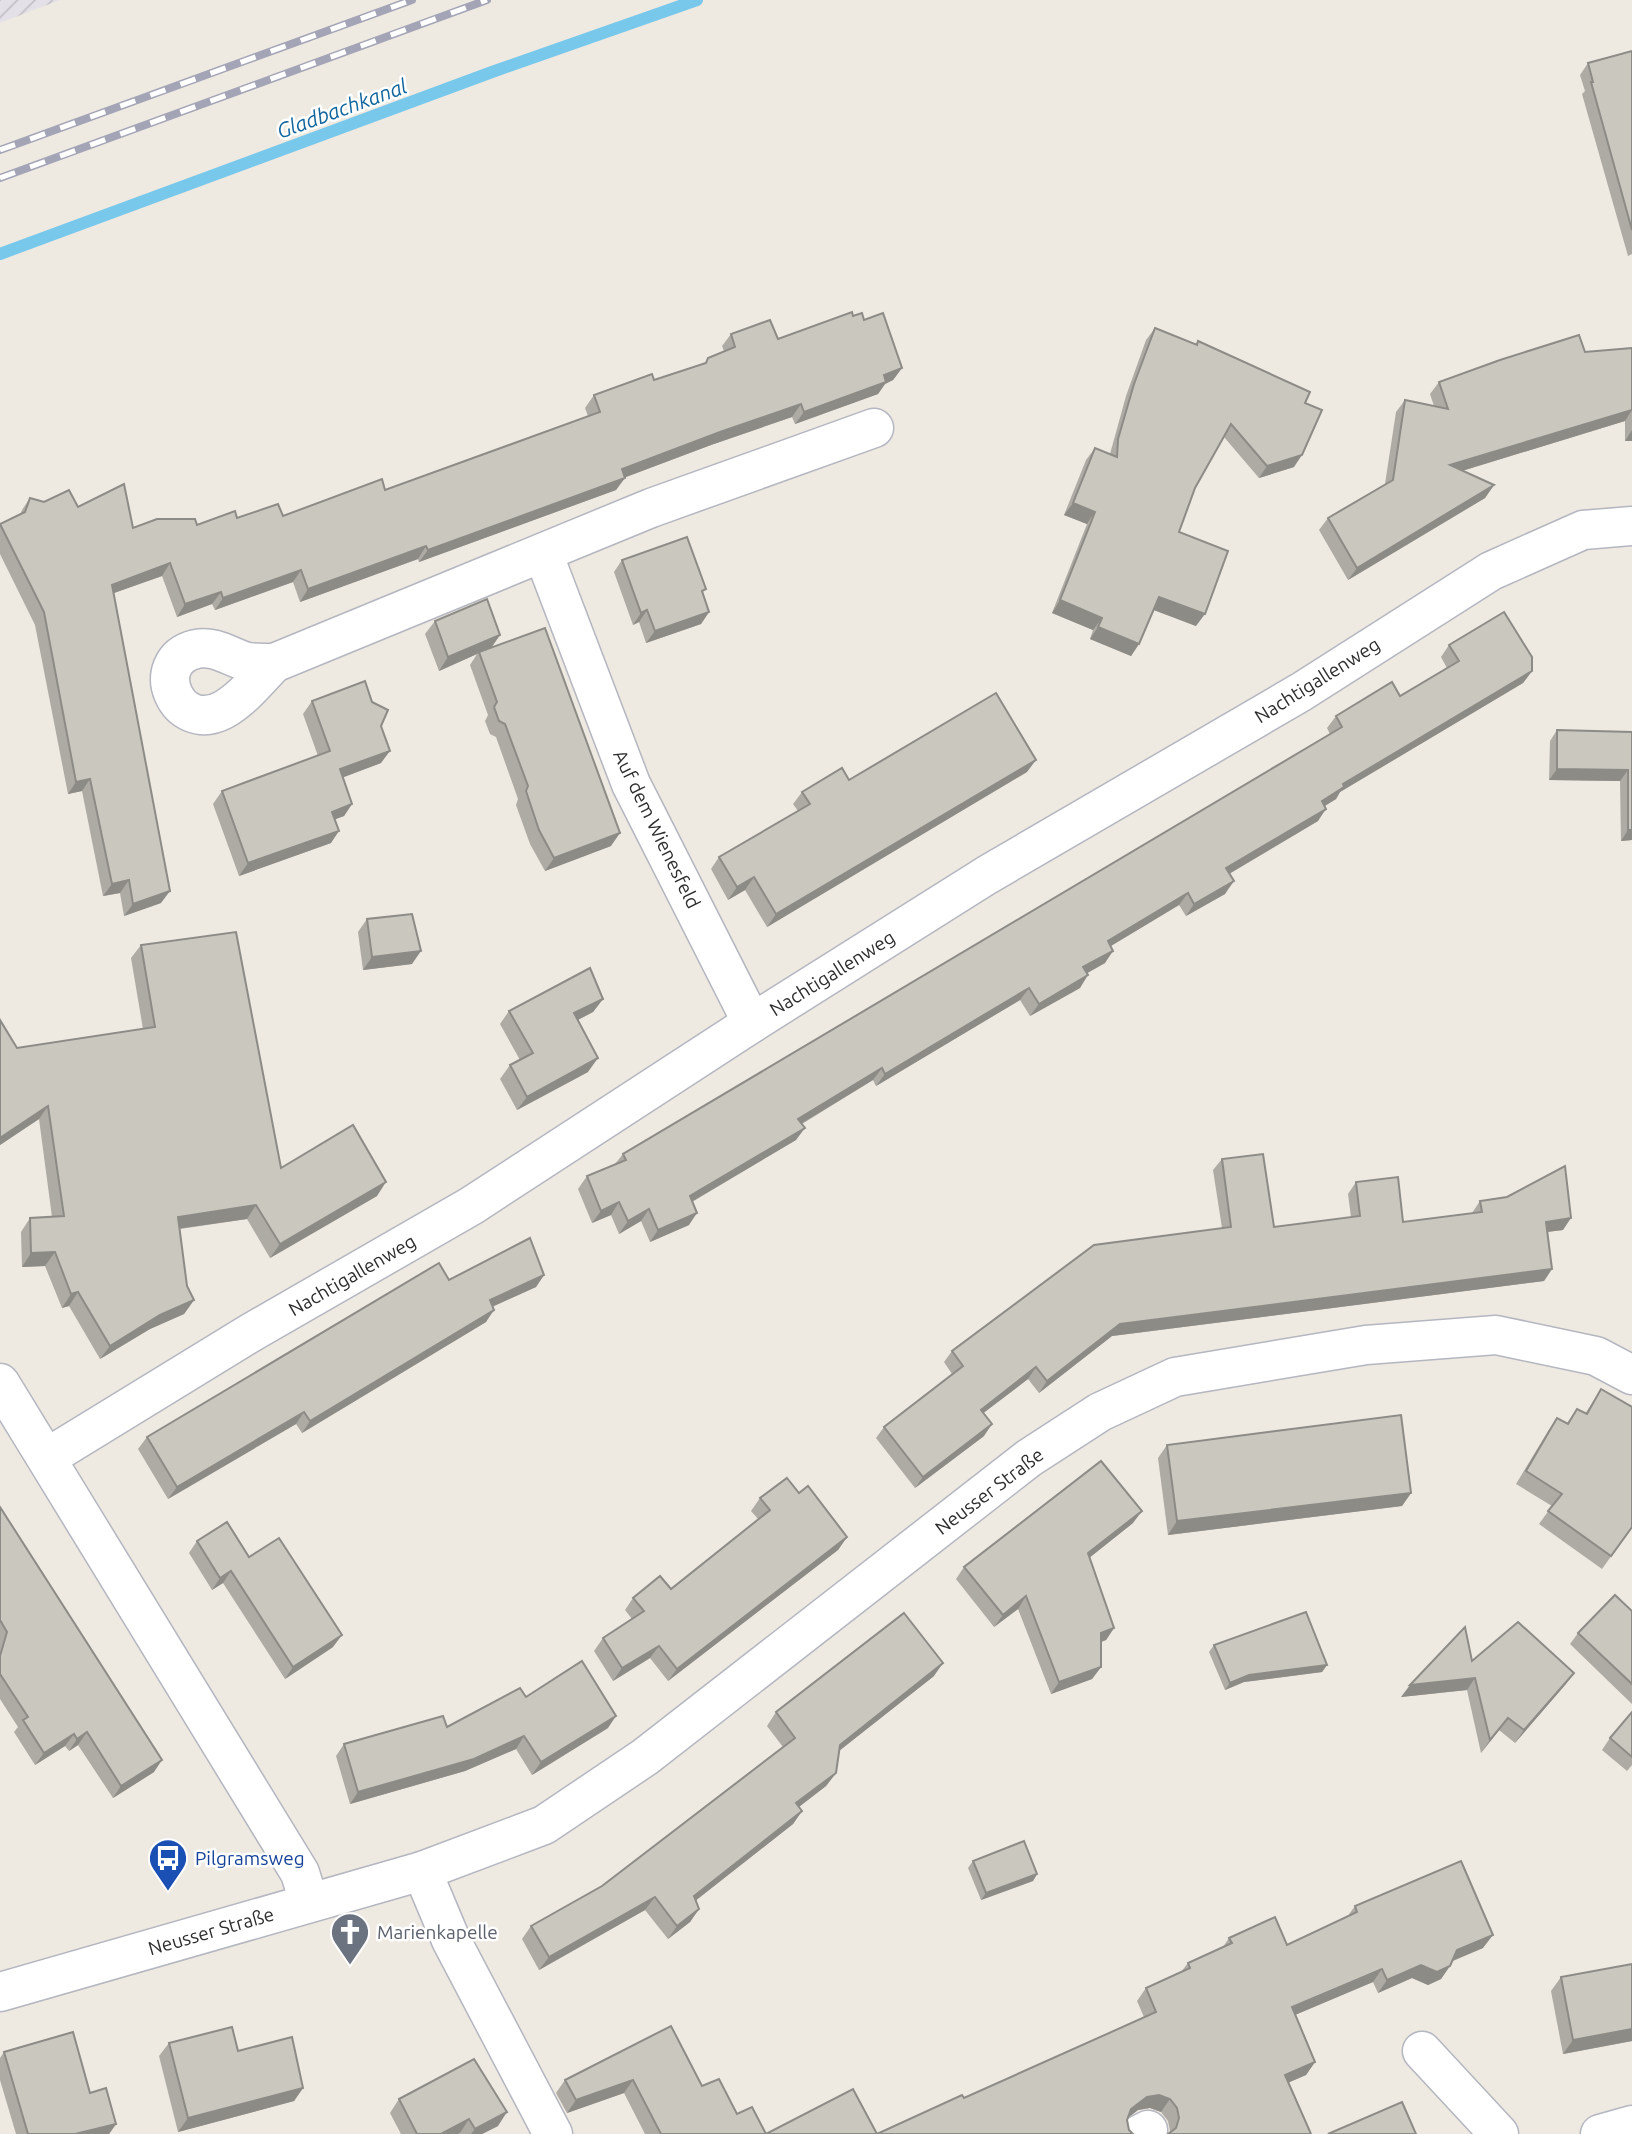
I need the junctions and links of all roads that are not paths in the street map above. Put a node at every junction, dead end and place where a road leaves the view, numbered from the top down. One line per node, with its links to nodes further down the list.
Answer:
1 (874, 428): 3 (street)
2 (1632, 526): 5 (street, Nachtigallenweg)
3 (543, 553): 4 (street); 5 (street, Auf dem Wienesfeld)
4 (274, 663)
5 (752, 1023): 8 (street, Nachtigallenweg)
6 (1632, 1375): 9 (street, Neusser Straße)
7 (0, 1383): 8 (street)
8 (48, 1457): 10 (street)
9 (422, 1871): 10 (street, Neusser Straße); 14 (street)
10 (309, 1902): 11 (street, Neusser Straße)
11 (0, 1992)
12 (1422, 2051): 15 (street)
13 (1632, 2125): 16 (street)
14 (553, 2134)
15 (1499, 2134)
16 (1600, 2134)

